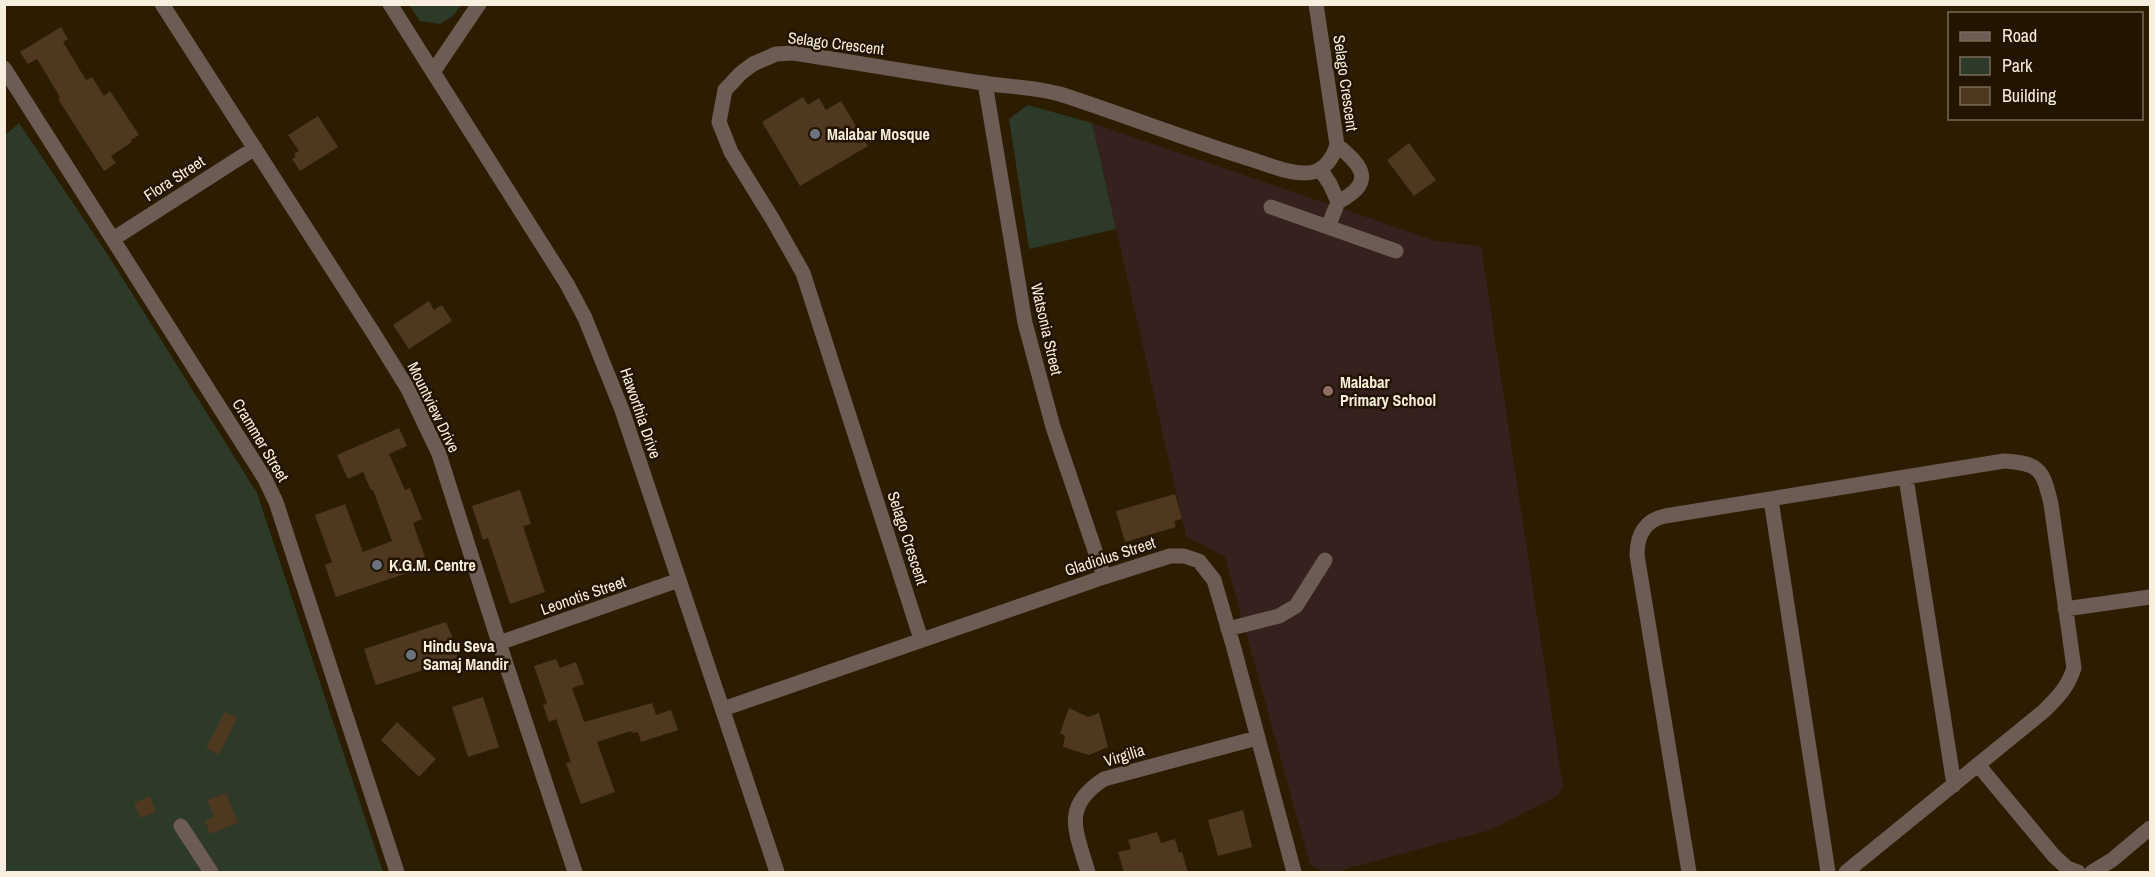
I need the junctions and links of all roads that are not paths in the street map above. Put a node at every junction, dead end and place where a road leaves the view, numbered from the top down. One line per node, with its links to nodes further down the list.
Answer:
1 (162, 4): 9 (street, Mountview Drive)
2 (390, 4): 6 (street, Haworthia Drive)
3 (478, 4): 6 (street)
4 (1316, 4): 8 (street, Selago Crescent)
5 (4, 68): 14 (street, Crammer Street)
6 (433, 72): 20 (street, Haworthia Drive)
7 (985, 83): 10 (street, Selago Crescent); 19 (street, Watsonia Street); 24 (street, Selago Crescent)
8 (1337, 146): 10 (street, Selago Crescent); 11 (street)
9 (255, 148): 14 (street, Flora Street); 25 (street, Mountview Drive)
10 (1320, 170): 11 (street)
11 (1338, 202): 13 (street)
12 (1271, 207): 13 (street)
13 (1328, 227): 15 (street)
14 (113, 239): 34 (street, Crammer Street)
15 (1396, 251)
16 (1906, 478): 17 (street); 22 (street); 29 (street)
17 (1771, 500): 32 (street); 40 (street)
18 (1325, 560): 23 (street)
19 (1104, 577): 23 (street, Gladiolus Street); 24 (street, Gladiolus Street)
20 (679, 580): 25 (street, Leonotis Street); 26 (street, Haworthia Drive)
21 (2151, 597): 22 (street)
22 (2065, 609): 28 (street)
23 (1228, 629): 27 (street, Gladiolus Street)
24 (921, 639): 26 (street, Gladiolus Street)
25 (499, 644): 35 (street, Mountview Drive)
26 (723, 709): 36 (street, Haworthia Drive)
27 (1257, 738): 37 (street, Virgilia); 38 (street, Gladiolus Street)
28 (1979, 766): 29 (street); 42 (street)
29 (1954, 785): 41 (street)
30 (181, 826): 33 (street)
31 (2151, 828): 43 (street)
32 (1688, 865): 39 (street)
33 (211, 873)
34 (397, 873)
35 (575, 873)
36 (777, 873)
37 (1088, 873)
38 (1294, 873)
39 (1678, 873)
40 (1828, 873)
41 (1846, 873)
42 (2078, 873)
43 (2092, 873)

